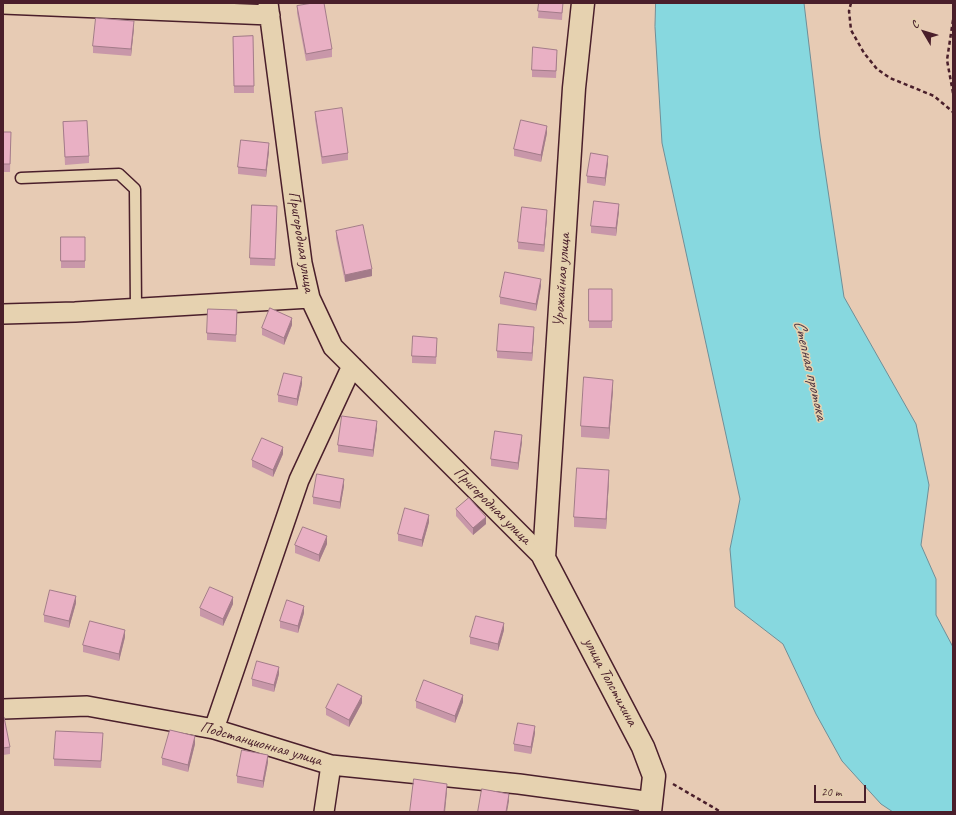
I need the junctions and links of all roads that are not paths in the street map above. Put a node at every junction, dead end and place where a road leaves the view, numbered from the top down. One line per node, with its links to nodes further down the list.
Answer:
1 (583, 3): 9 (street, Урожайная улица)
2 (3, 4): 3 (street)
3 (269, 9): 5 (street, Пригородная улица)
4 (21, 178): 6 (lane)
5 (310, 298): 6 (street); 8 (street, Пригородная улица)
6 (136, 309): 7 (street)
7 (3, 314)
8 (352, 366): 9 (street, Пригородная улица); 11 (street)
9 (544, 558): 13 (street, улица Толстихина)
10 (3, 709): 11 (street, Подстанционная улица)
11 (214, 729): 12 (street, Подстанционная улица)
12 (331, 765): 13 (street, Подстанционная улица); 14 (street)
13 (651, 807)
14 (324, 812)

